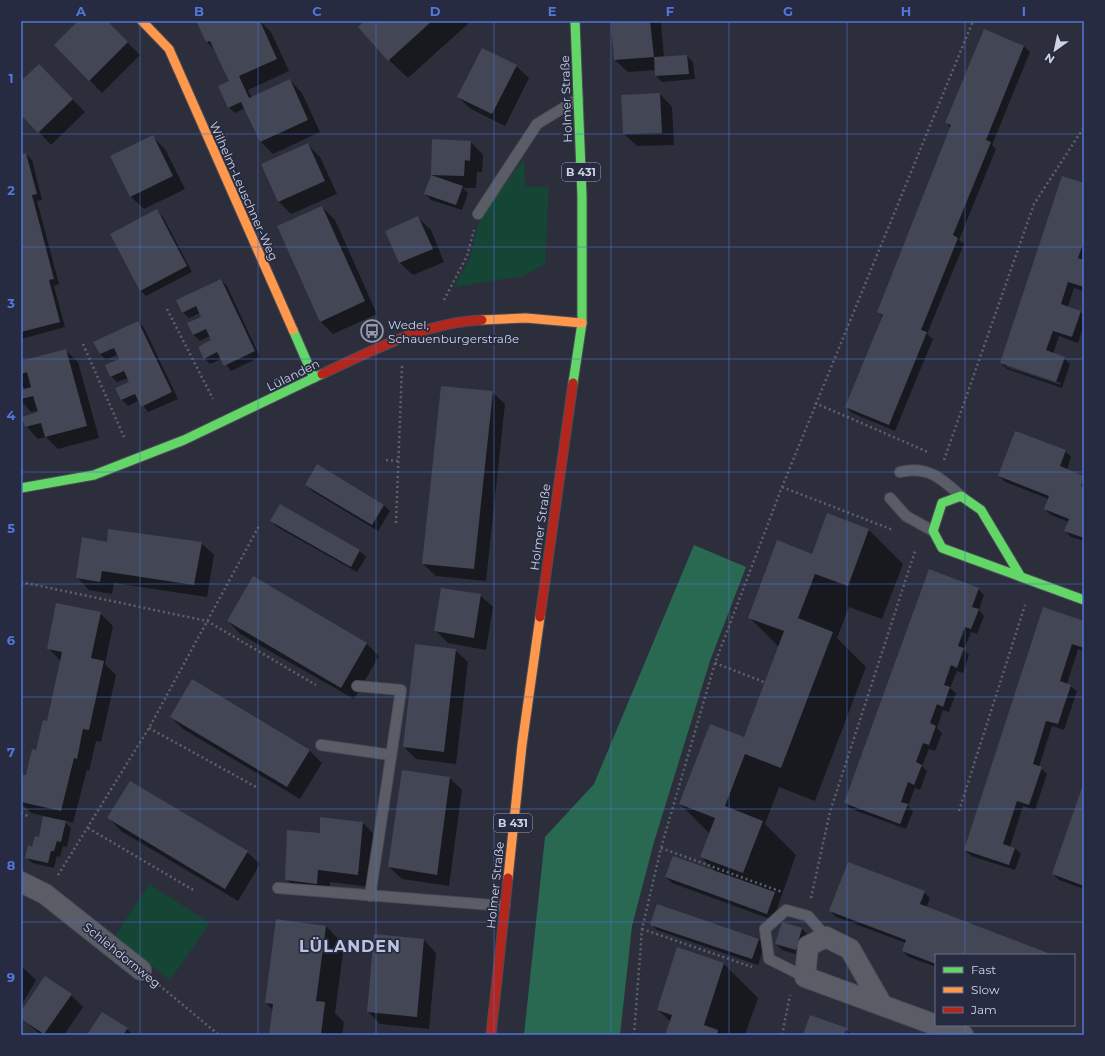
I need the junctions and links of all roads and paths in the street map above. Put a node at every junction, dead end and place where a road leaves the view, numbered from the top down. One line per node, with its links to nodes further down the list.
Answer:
1 (142, 21): 12 (street, Wilhelm-Leuschner-Weg)
2 (575, 21): 4 (street, Holmer Straße / B 431)
3 (973, 21): 13 (path)
4 (578, 98): 6 (lane); 8 (street, Holmer Straße / B 431)
5 (1084, 127): 17 (path)
6 (478, 214): 9 (path)
7 (167, 309): 14 (path)
8 (582, 323): 9 (street, Lülanden); 56 (street, Holmer Straße / B 431)
9 (428, 329): 10 (street, Lülanden)
10 (403, 339): 12 (street, Lülanden); 20 (path)
11 (83, 344): 18 (path)
12 (314, 378): 14 (street, Lülanden)
13 (815, 403): 15 (path); 23 (path)
14 (224, 421): 18 (street, Lülanden)
15 (930, 453)
16 (938, 456): 17 (path)
17 (945, 459): 22 (path)
18 (134, 460): 24 (street, Lülanden)
19 (386, 460): 20 (path)
20 (398, 461): 27 (path)
21 (900, 472): 22 (lane)
22 (939, 476): 25 (lane)
23 (782, 487): 30 (path); 37 (path)
24 (21, 488)
25 (961, 496): 31 (street); 32 (street)
26 (890, 498): 29 (lane)
27 (396, 523)
28 (259, 526): 36 (path)
29 (923, 526): 31 (lane); 57 (path)
30 (897, 531)
31 (933, 531): 32 (street)
32 (1021, 577): 34 (street)
33 (21, 582): 36 (path)
34 (1033, 582): 35 (street); 45 (path)
35 (1084, 600)
36 (207, 621): 39 (path); 41 (path)
37 (715, 663): 38 (path); 49 (path)
38 (764, 682)
39 (316, 684)
40 (357, 686): 43 (lane)
41 (149, 728): 44 (path); 48 (path)
42 (321, 745): 43 (lane)
43 (391, 755): 55 (lane)
44 (256, 787)
45 (959, 812)
46 (21, 813): 47 (path)
47 (28, 816)
48 (88, 828): 52 (path); 54 (path)
49 (661, 848): 53 (path); 58 (path)
50 (21, 882): 54 (street, Schlehdornweg)
51 (278, 888): 55 (lane)
52 (195, 891)
53 (783, 892)
54 (46, 894): 61 (street, Schlehdornweg)
55 (370, 896): 56 (lane)
56 (505, 906): 67 (street, Holmer Straße / B 431)
57 (808, 916): 59 (lane); 62 (lane)
58 (642, 929): 60 (path); 68 (path)
59 (826, 937): 62 (street); 63 (street)
60 (753, 967)
61 (142, 970): 66 (path, Schlehdornweg)
62 (800, 975): 63 (street); 69 (path)
63 (882, 1005): 64 (street)
64 (935, 1025)
65 (939, 1026): 70 (street)
66 (219, 1035)
67 (491, 1035)
68 (634, 1035)
69 (782, 1035)
70 (963, 1035)

